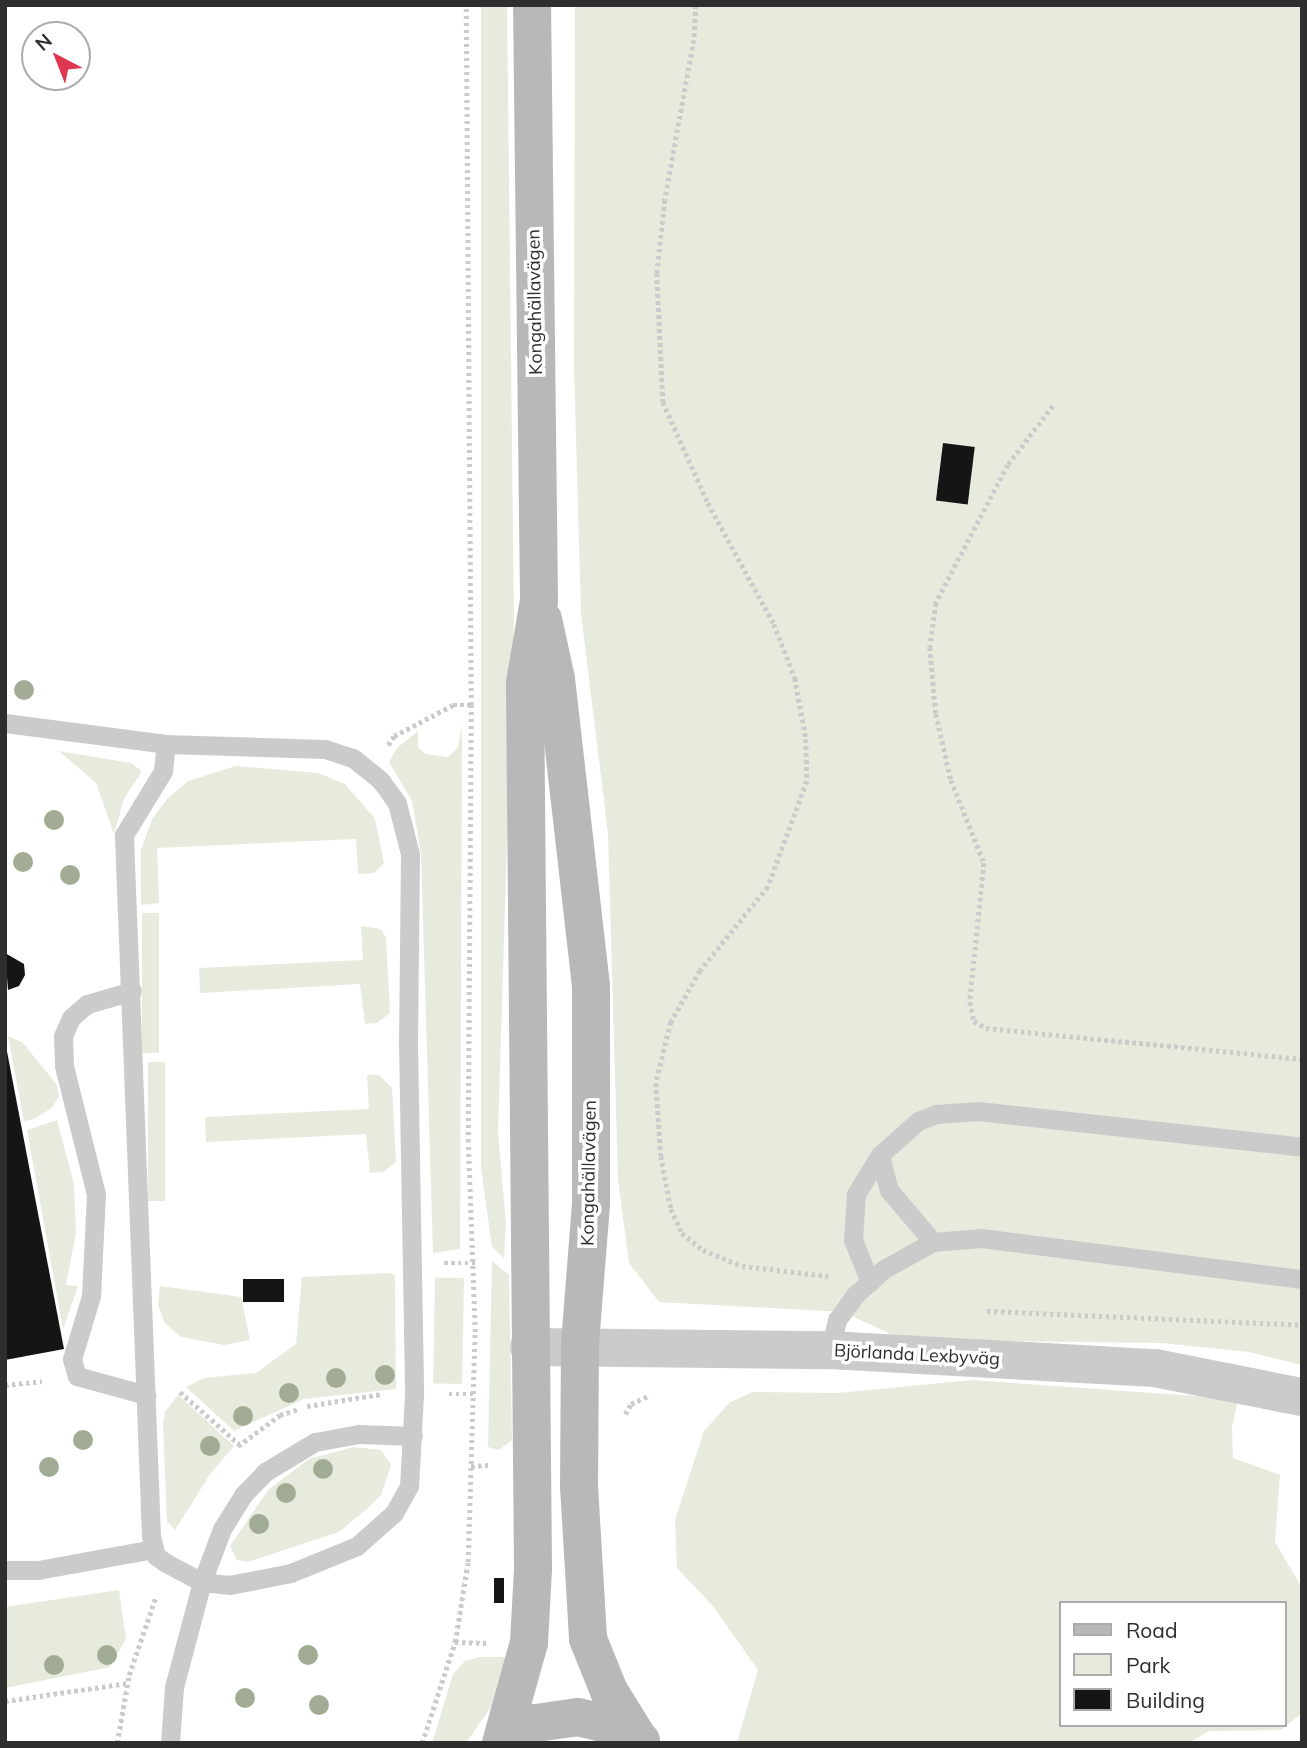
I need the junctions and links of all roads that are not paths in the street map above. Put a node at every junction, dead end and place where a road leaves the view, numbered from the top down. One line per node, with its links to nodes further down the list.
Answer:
1 (532, 5): 2 (street, Kongahällavägen)
2 (539, 600): 11 (street, Kongahällavägen); 12 (street, Kongahällavägen)
3 (5, 723): 4 (lane)
4 (166, 744): 5 (lane); 16 (lane)
5 (132, 991): 14 (lane); 14 (lane)
6 (1302, 1147): 7 (lane)
7 (880, 1155): 8 (lane); 10 (lane)
8 (933, 1242): 9 (lane); 10 (lane)
9 (1302, 1279)
10 (870, 1282): 13 (lane)
11 (580, 1345): 12 (street, Björlanda Lexbyväg); 13 (street, Björlanda Lexbyväg); 20 (street, Kongahällavägen)
12 (529, 1347): 22 (street, Kongahällavägen)
13 (830, 1350): 15 (street, Björlanda Lexbyväg)
14 (146, 1395): 17 (lane)
15 (1302, 1397)
16 (413, 1436): 19 (lane); 19 (lane)
17 (154, 1549): 18 (lane); 19 (lane)
18 (5, 1570)
19 (202, 1581): 21 (lane)
20 (640, 1741): 22 (street, Kongahällavägen)
21 (170, 1743)
22 (502, 1743)

